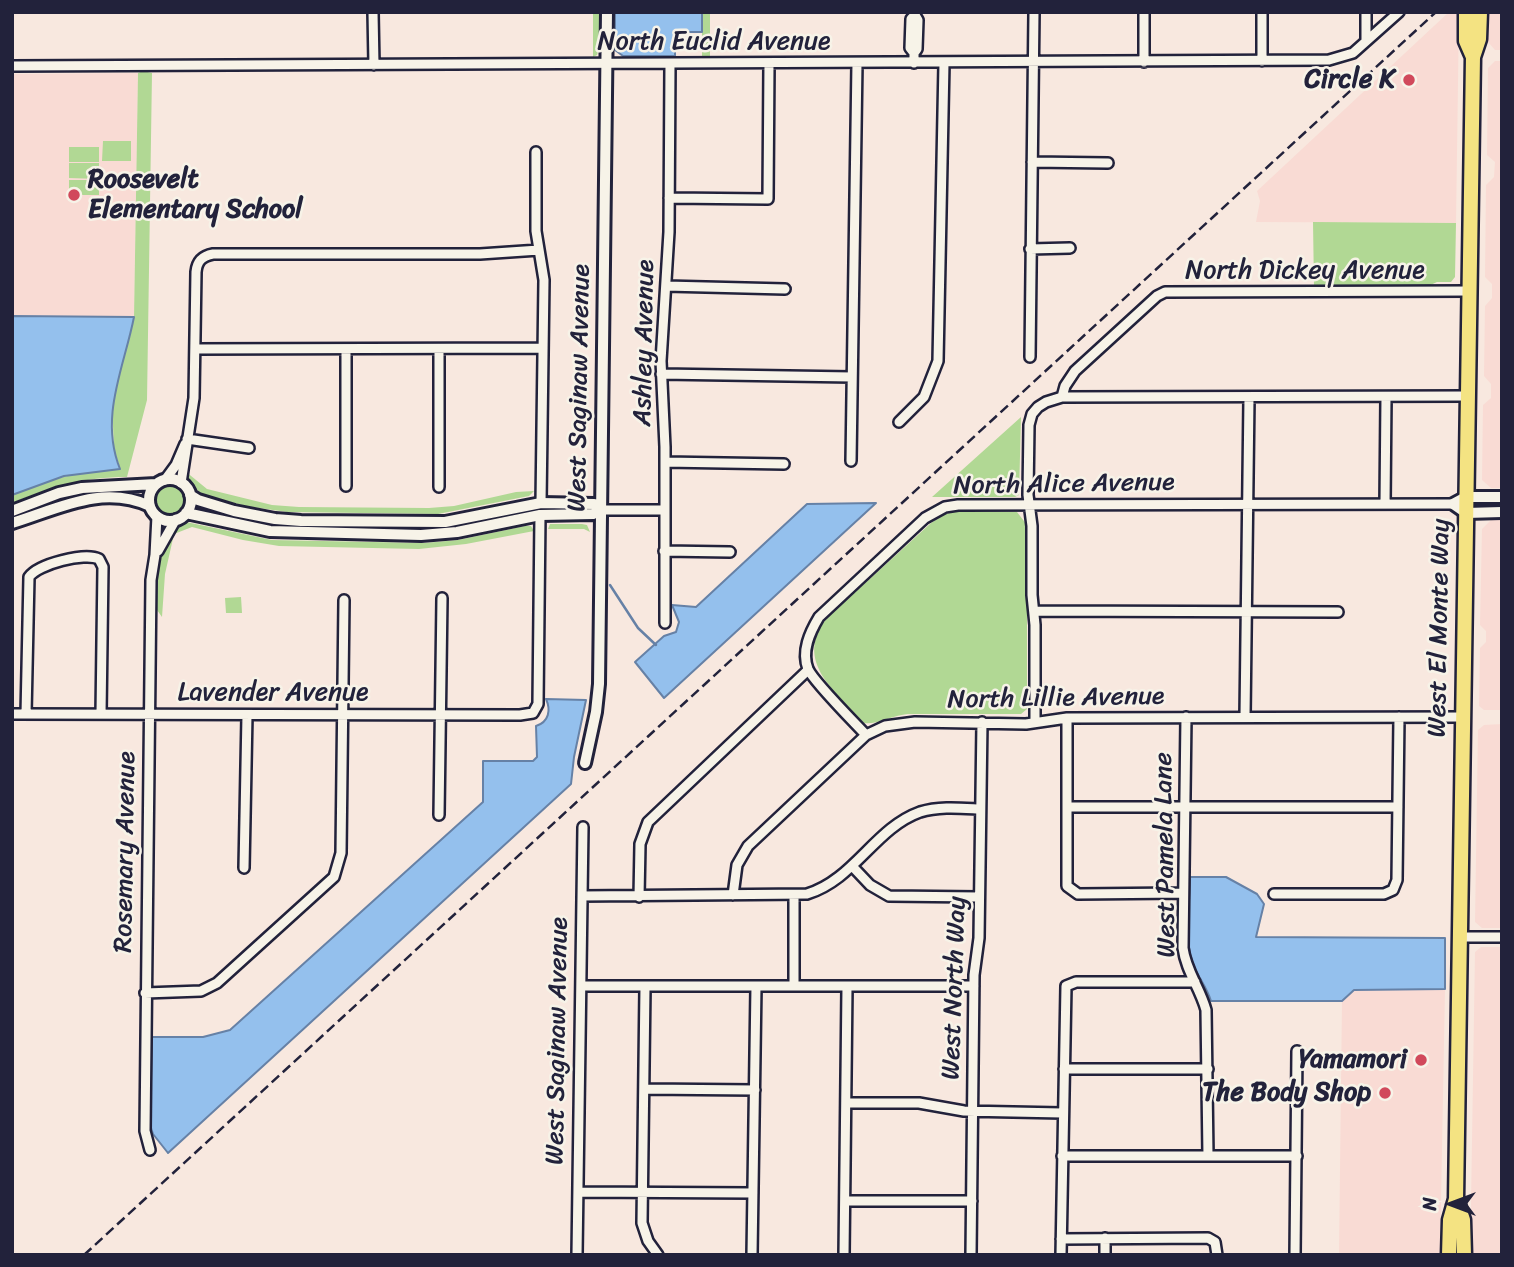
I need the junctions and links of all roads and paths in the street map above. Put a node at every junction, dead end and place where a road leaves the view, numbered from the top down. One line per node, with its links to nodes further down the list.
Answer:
1 (373, 12): 22 (street)
2 (607, 12): 17 (street, West Saginaw Avenue)
3 (1034, 12): 15 (street)
4 (1144, 12): 16 (street)
5 (1262, 12): 14 (street)
6 (1366, 12): 11 (street)
7 (1399, 12): 11 (street, North Euclid Avenue)
8 (1466, 12): 12 (main road, West El Monte Way)
9 (1480, 12): 12 (main road, West El Monte Way)
10 (915, 14): 13 (street)
11 (1366, 41): 14 (street, North Euclid Avenue)
12 (1473, 57): 33 (main road, West El Monte Way)
13 (914, 58): 19 (street, North Euclid Avenue); 20 (street, North Euclid Avenue)
14 (1262, 61): 16 (street, North Euclid Avenue)
15 (1033, 62): 16 (street, North Euclid Avenue); 20 (street, North Euclid Avenue); 25 (street)
16 (1143, 62)
17 (606, 63): 21 (street, North Euclid Avenue); 22 (street, North Euclid Avenue); 63 (street, West Saginaw Avenue)
18 (769, 63): 19 (street, North Euclid Avenue); 21 (street, North Euclid Avenue); 27 (street)
19 (857, 63): 40 (street)
20 (944, 63): 45 (street)
21 (670, 64): 27 (street, Ashley Avenue)
22 (374, 65): 23 (street, North Euclid Avenue)
23 (12, 66)
24 (536, 152): 30 (street)
25 (1032, 162): 26 (street); 29 (street)
26 (1108, 163)
27 (669, 198): 31 (street, Ashley Avenue)
28 (1070, 248): 29 (street)
29 (1030, 249): 38 (street)
30 (539, 250): 34 (street); 35 (street)
31 (666, 286): 32 (street); 39 (street, Ashley Avenue)
32 (785, 289)
33 (1469, 291): 41 (main road, West El Monte Way); 42 (street, North Dickey Avenue)
34 (543, 348): 37 (street); 57 (street)
35 (195, 349): 36 (street); 46 (street)
36 (346, 349): 37 (street); 53 (street)
37 (439, 349): 54 (street)
38 (1030, 357)
39 (661, 374): 40 (street); 49 (street, Ashley Avenue)
40 (852, 377): 48 (street)
41 (1468, 396): 43 (street); 61 (main road, West El Monte Way)
42 (1062, 397): 44 (street); 58 (street)
43 (1386, 397): 44 (street); 60 (street)
44 (1249, 398): 59 (street)
45 (899, 422)
46 (187, 439): 47 (street); 51 (street); 52 (street)
47 (250, 448)
48 (851, 461)
49 (665, 462): 50 (street); 64 (street, Ashley Avenue)
50 (784, 464)
51 (161, 482): 52 (street); 62 (street); 65 (street)
52 (181, 483): 55 (street)
53 (346, 486)
54 (439, 487)
55 (190, 495): 69 (street); 70 (street)
56 (1502, 497): 61 (street)
57 (541, 503): 63 (street); 70 (street)
58 (1029, 504): 59 (street, North Alice Avenue); 78 (street); 82 (street, North Alice Avenue)
59 (1248, 504): 60 (street, North Alice Avenue); 79 (street)
60 (1385, 504): 61 (street, North Alice Avenue)
61 (1461, 505): 66 (street); 93 (main road, West El Monte Way)
62 (150, 506): 68 (street); 71 (street)
63 (601, 510): 64 (street); 67 (street); 98 (street, West Saginaw Avenue)
64 (664, 510): 73 (street, Ashley Avenue)
65 (12, 511)
66 (1502, 512)
67 (540, 515): 72 (street); 88 (street, Lavender Avenue)
68 (157, 516): 69 (street); 75 (street, Rosemary Avenue)
69 (181, 516): 72 (street); 75 (street, Rosemary Avenue)
70 (466, 518): 72 (street)
71 (12, 523)
72 (421, 535)
73 (664, 551): 74 (street); 81 (street, Ashley Avenue)
74 (730, 552)
75 (155, 555): 86 (street, Rosemary Avenue)
76 (442, 598): 88 (street)
77 (344, 600): 87 (street)
78 (1034, 611): 79 (street); 96 (street)
79 (1246, 611): 80 (street); 90 (street)
80 (1338, 612)
81 (665, 623)
82 (808, 670): 97 (street); 112 (street)
83 (12, 714): 84 (street, Lavender Avenue)
84 (26, 714): 85 (street, Lavender Avenue); 85 (street)
85 (101, 714): 86 (street, Lavender Avenue)
86 (149, 714): 89 (street, Lavender Avenue); 123 (street, Rosemary Avenue)
87 (343, 714): 88 (street, Lavender Avenue); 89 (street, Lavender Avenue); 123 (street)
88 (440, 714): 103 (street)
89 (247, 715): 106 (street)
90 (1245, 716): 91 (street, North Lillie Avenue); 92 (street, North Lillie Avenue)
91 (1186, 717): 94 (street, North Lillie Avenue); 100 (street, West Pamela Lane)
92 (1399, 717): 93 (street, North Lillie Avenue); 101 (street)
93 (1463, 717): 114 (main road, West El Monte Way)
94 (1067, 718): 96 (street, North Lillie Avenue); 99 (street)
95 (982, 722): 96 (street, North Lillie Avenue); 97 (street, North Lillie Avenue); 102 (street, West North Way)
96 (1035, 722)
97 (866, 735): 109 (street, North Lillie Avenue)
98 (585, 763)
99 (1067, 807): 100 (street); 107 (street)
100 (1185, 807): 101 (street); 107 (street, West Pamela Lane)
101 (1398, 807): 108 (street)
102 (979, 809): 105 (street); 113 (street, West North Way)
103 (439, 815)
104 (583, 827): 111 (street, West Saginaw Avenue)
105 (852, 866): 110 (street); 113 (street)
106 (244, 868)
107 (1184, 893): 116 (street, West Pamela Lane)
108 (1273, 894)
109 (733, 895): 110 (street); 112 (street)
110 (794, 895): 120 (street)
111 (582, 896): 112 (street); 117 (street, West Saginaw Avenue)
112 (639, 897)
113 (979, 897): 122 (street, West North Way)
114 (1460, 937): 115 (street); 139 (main road, West El Monte Way)
115 (1502, 937)
116 (1195, 982): 125 (street); 126 (street, West Pamela Lane)
117 (582, 986): 118 (street); 136 (street, West Saginaw Avenue)
118 (645, 986): 119 (street); 127 (street)
119 (756, 986): 120 (street); 128 (street)
120 (794, 986): 121 (street)
121 (847, 986): 122 (street); 129 (street)
122 (974, 986): 130 (street, West North Way)
123 (145, 993): 132 (street, Rosemary Avenue)
124 (1297, 1051): 135 (street)
125 (1063, 1069): 126 (street); 131 (street)
126 (1208, 1069): 134 (street, West Pamela Lane)
127 (645, 1089): 128 (street); 137 (street)
128 (755, 1090): 138 (street)
129 (846, 1103): 130 (street); 140 (street)
130 (973, 1111): 131 (street); 141 (street, West North Way)
131 (1062, 1113): 133 (street)
132 (150, 1150)
133 (1062, 1156): 134 (street); 142 (street)
134 (1208, 1156): 135 (street)
135 (1297, 1156): 152 (street)
136 (578, 1192): 137 (street); 144 (street, West Saginaw Avenue)
137 (643, 1192): 138 (street); 145 (street)
138 (753, 1193): 146 (street)
139 (1456, 1199): 153 (main road, West El Monte Way); 154 (main road, West El Monte Way)
140 (845, 1201): 141 (street); 147 (street)
141 (972, 1201): 148 (street, West North Way)
142 (1061, 1238): 143 (street); 149 (street)
143 (1105, 1238): 150 (street); 151 (street)
144 (577, 1255)
145 (658, 1255)
146 (752, 1255)
147 (844, 1255)
148 (971, 1255)
149 (1061, 1255)
150 (1105, 1255)
151 (1217, 1255)
152 (1295, 1255)
153 (1449, 1255)
154 (1464, 1255)

